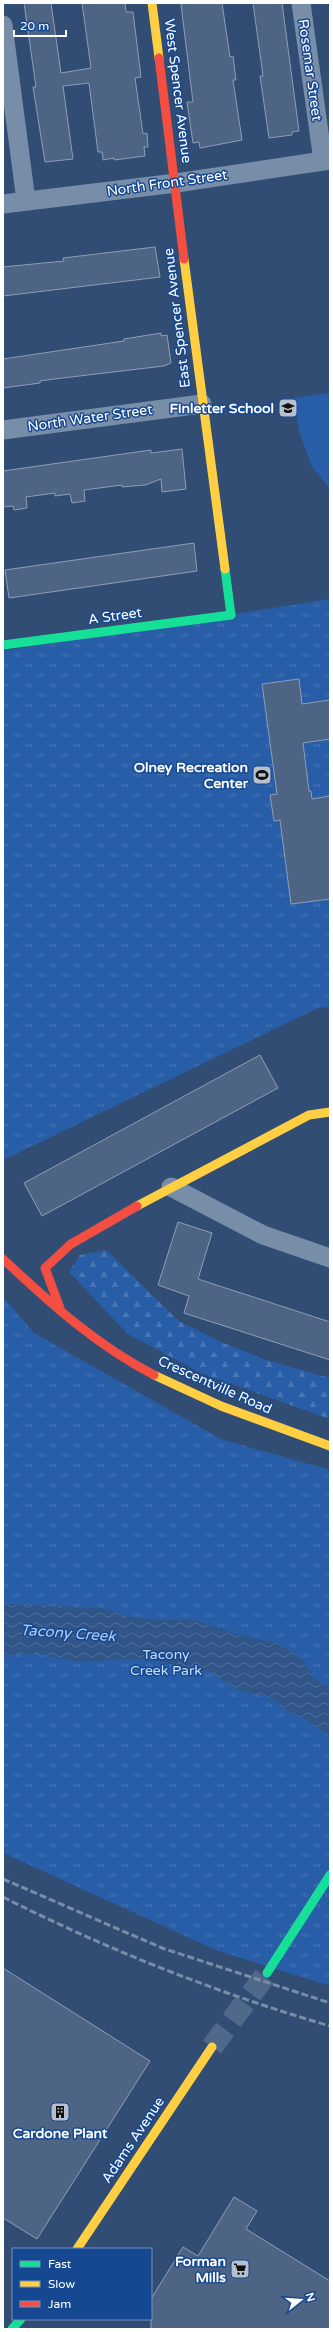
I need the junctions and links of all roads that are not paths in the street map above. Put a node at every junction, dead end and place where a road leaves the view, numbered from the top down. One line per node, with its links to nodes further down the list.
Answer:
1 (152, 3): 5 (main road, West Spencer Avenue)
2 (301, 3): 4 (street, Rosemar Street)
3 (3, 25): 6 (street)
4 (326, 160): 5 (street, North Front Street)
5 (176, 183): 6 (street, North Front Street); 8 (main road, East Spencer Avenue)
6 (26, 201): 7 (street, North Front Street)
7 (3, 204)
8 (202, 404): 9 (street, North Water Street); 10 (main road, East Spencer Avenue)
9 (3, 430)
10 (232, 615): 11 (main road, A Street)
11 (3, 645)
12 (330, 1112): 13 (main road)
13 (170, 1187): 14 (street); 16 (main road)
14 (330, 1258)
15 (3, 1259): 16 (main road, Crescentville Road)
16 (61, 1311): 17 (main road, Crescentville Road)
17 (330, 1446)
18 (330, 1875): 19 (main road)
19 (267, 1973)
20 (212, 2047): 21 (main road, Adams Avenue)
21 (78, 2248)
22 (20, 2320): 23 (main road)
23 (12, 2329)

